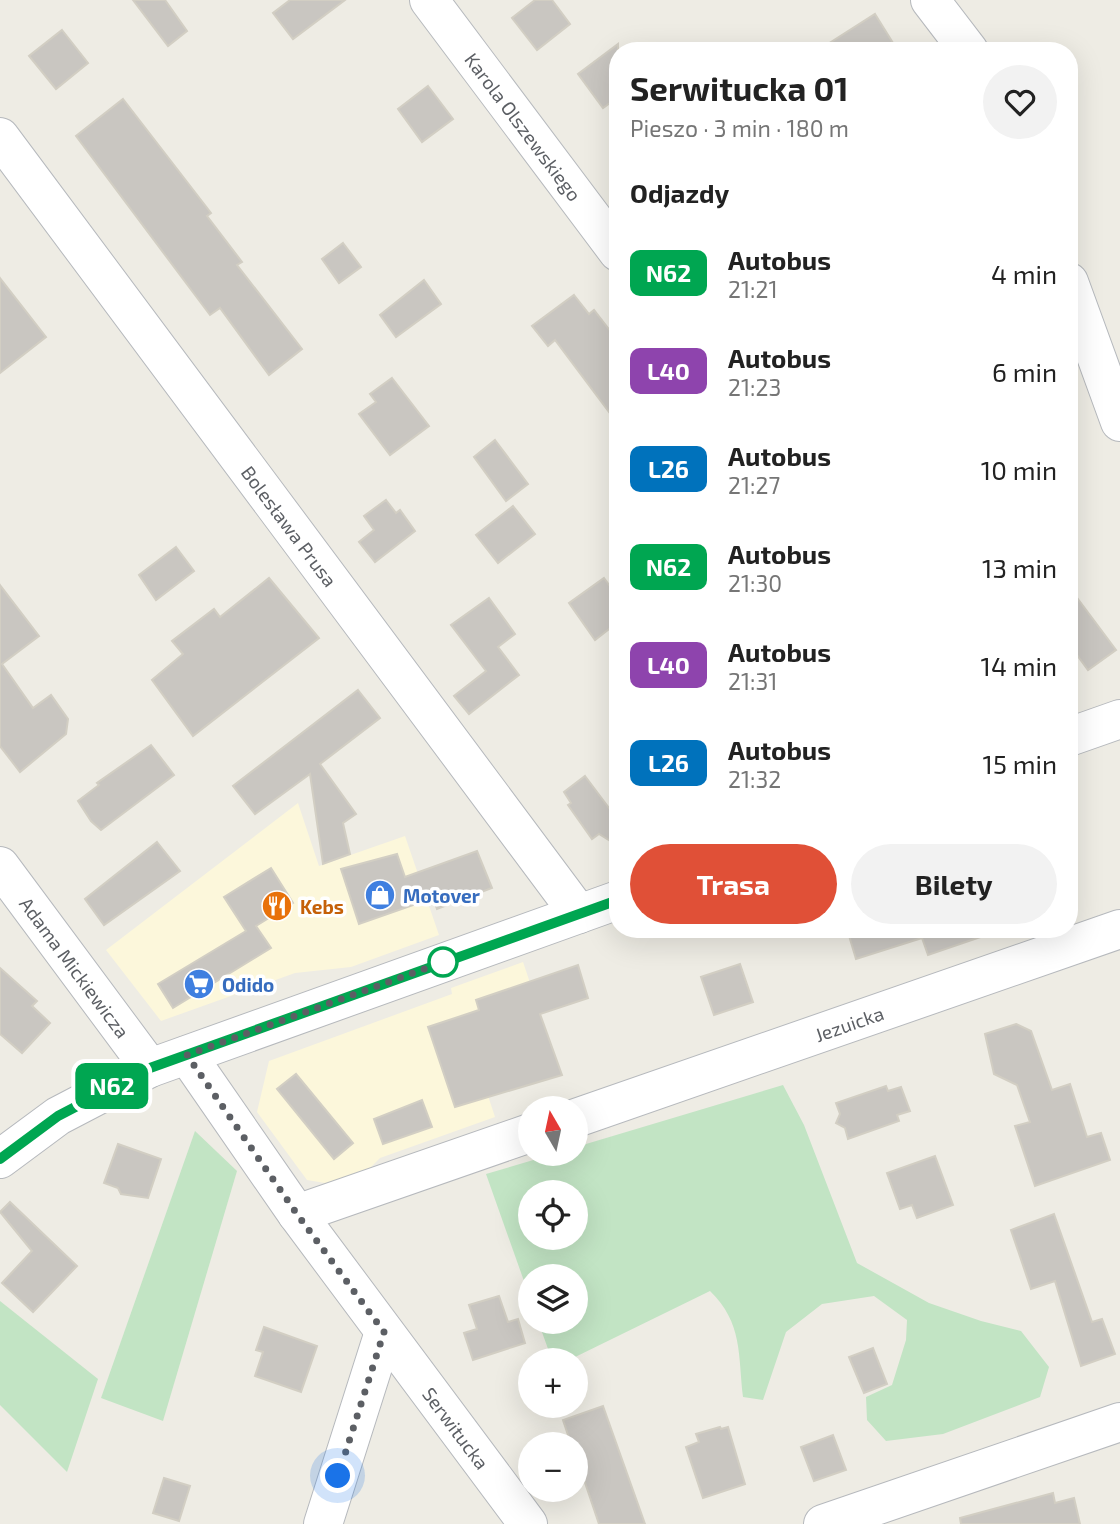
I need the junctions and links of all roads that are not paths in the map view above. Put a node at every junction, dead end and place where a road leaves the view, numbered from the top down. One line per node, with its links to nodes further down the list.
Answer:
1 (429, 0): 5 (street, Karola Olszewskiego)
2 (930, 0): 3 (street)
3 (963, 42)
4 (0, 137): 12 (street, Bolesława Prusa)
5 (609, 240)
6 (1078, 307): 7 (street)
7 (1120, 422)
8 (1120, 719): 9 (street)
9 (1078, 734)
10 (0, 866): 17 (street, Adama Mickiewicza)
11 (609, 903): 12 (street)
12 (579, 914): 16 (street)
13 (1120, 929): 14 (street, Jezuicka)
14 (1078, 936)
15 (1054, 940): 18 (street, Jezuicka)
16 (187, 1055): 17 (street); 21 (street, Serwitucka)
17 (150, 1068): 20 (street)
18 (588, 1114)
19 (518, 1137): 21 (street)
20 (0, 1160)
21 (297, 1214): 22 (street, Serwitucka)
22 (384, 1332): 24 (street); 25 (street, Serwitucka)
23 (1120, 1422): 26 (street)
24 (323, 1524)
25 (528, 1524)
26 (823, 1524)

